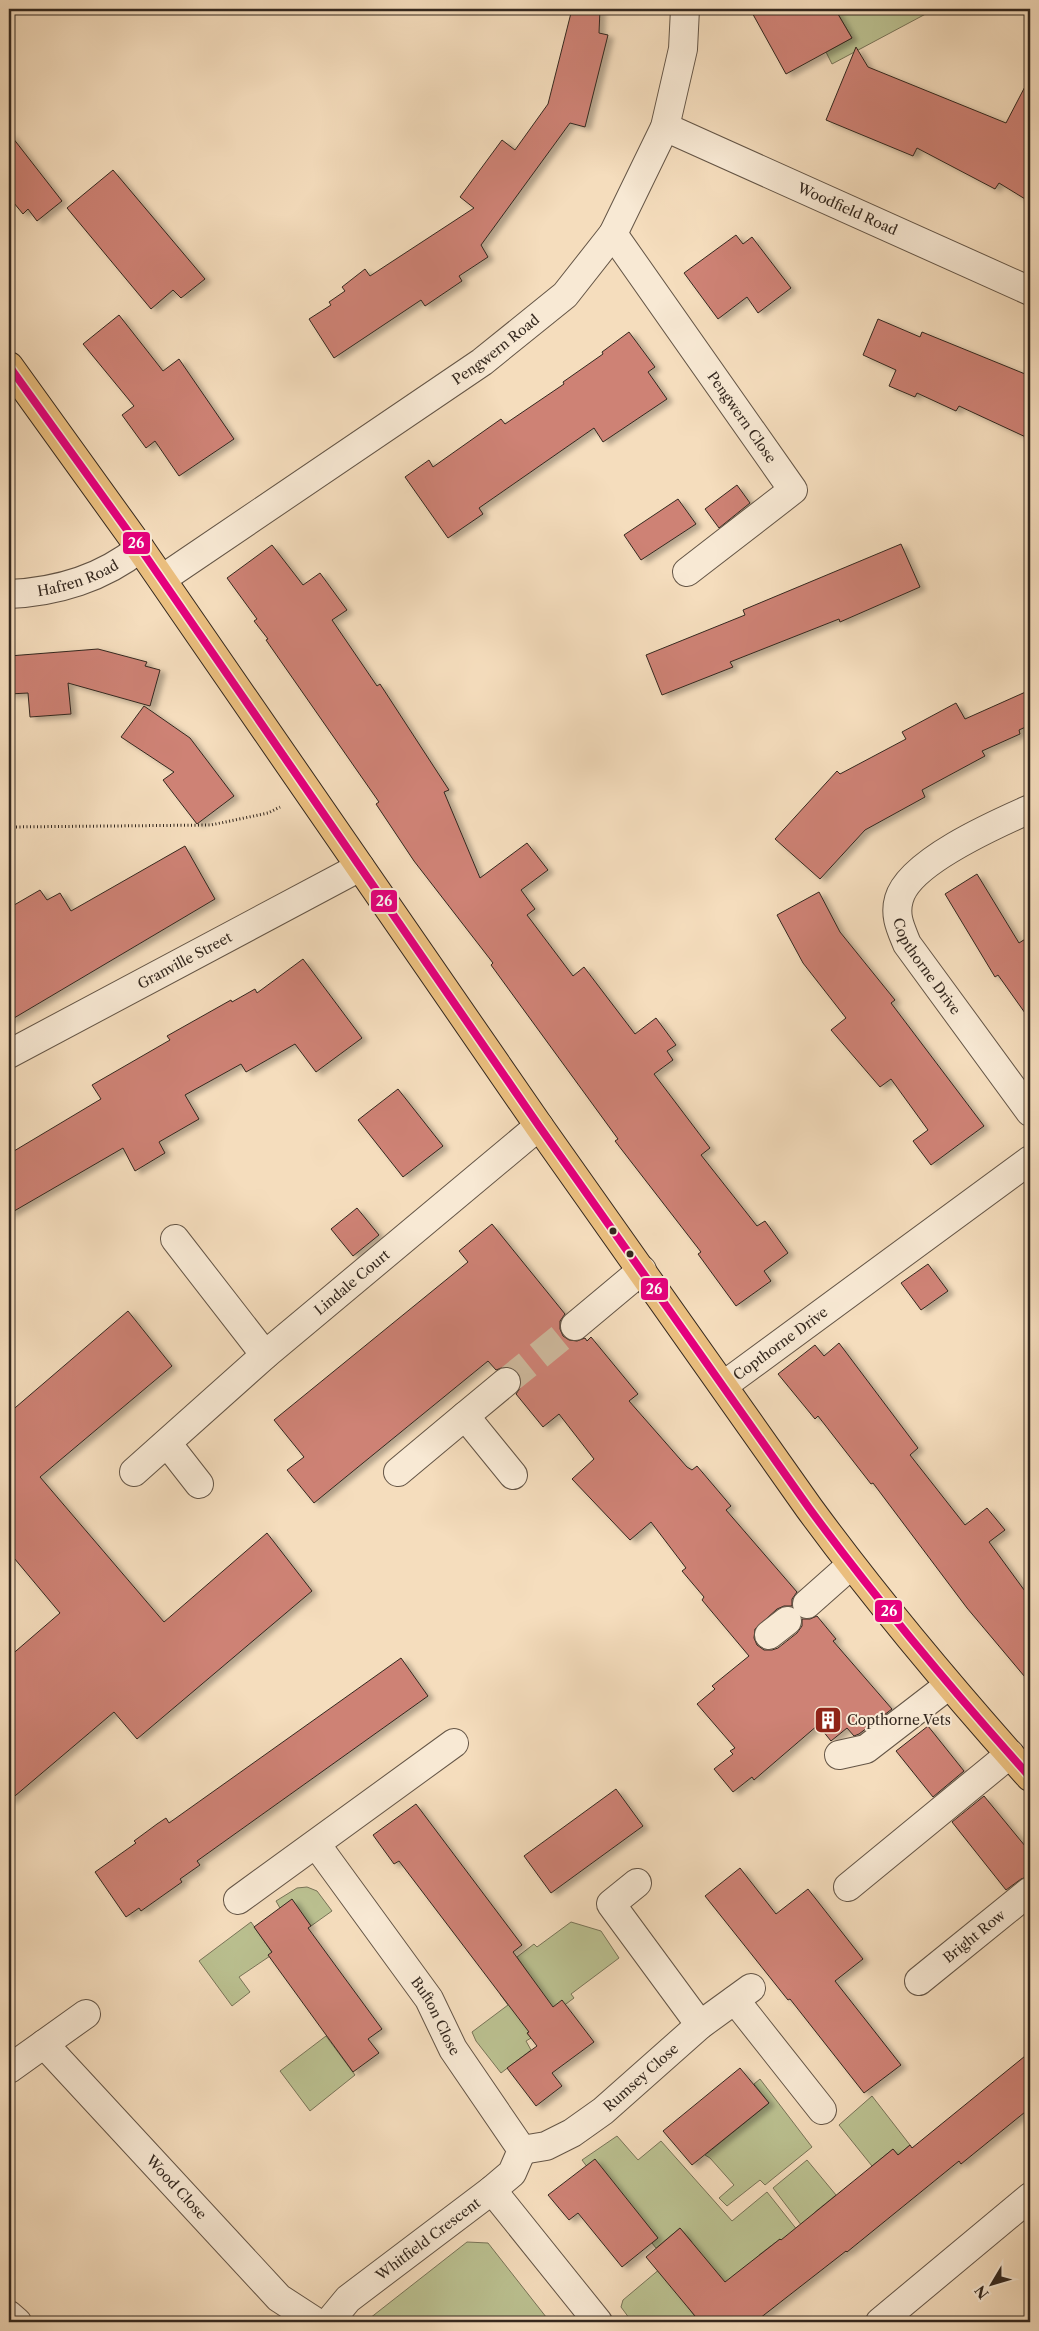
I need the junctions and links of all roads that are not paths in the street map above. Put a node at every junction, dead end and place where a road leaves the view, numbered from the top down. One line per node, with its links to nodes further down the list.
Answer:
1 (685, 9): 2 (street, Pengwern Road)
2 (665, 127): 3 (street, Pengwern Road); 4 (street, Woodfield Road)
3 (613, 234): 7 (street, Pengwern Close); 8 (street, Pengwern Road)
4 (1030, 291)
5 (9, 366): 6 (main road)
6 (140, 548): 8 (main road); 9 (street, Hafren Road)
7 (688, 572)
8 (162, 579): 11 (main road)
9 (9, 594)
10 (1030, 809): 13 (street, Copthorne Drive)
11 (360, 867): 12 (street, Granville Street); 14 (main road)
12 (9, 1054)
13 (1030, 1112)
14 (539, 1126): 17 (main road); 19 (street, Lindale Court)
15 (1030, 1160): 21 (street, Copthorne Drive)
16 (175, 1239): 19 (street)
17 (642, 1270): 18 (street); 21 (main road)
18 (575, 1326)
19 (265, 1355): 23 (street, Lindale Court)
20 (506, 1382): 22 (street)
21 (724, 1385): 28 (main road)
22 (465, 1416): 25 (street); 26 (street)
23 (167, 1443): 24 (street, Lindale Court); 27 (street)
24 (134, 1472)
25 (398, 1472)
26 (513, 1475)
27 (199, 1484)
28 (851, 1565): 29 (street); 30 (main road)
29 (787, 1620)
30 (949, 1685): 32 (main road); 33 (street)
31 (454, 1743): 35 (street)
32 (1010, 1754): 34 (main road); 37 (street)
33 (839, 1755)
34 (1030, 1777)
35 (316, 1844): 39 (street); 46 (street, Bufton Close)
36 (637, 1883): 42 (street)
37 (848, 1887)
38 (1030, 1891): 40 (street, Bright Row)
39 (238, 1900)
40 (919, 1981)
41 (86, 2014): 43 (street)
42 (700, 2025): 45 (street, Rumsey Close); 46 (street, Rumsey Close)
43 (44, 2044): 44 (street); 51 (street, Wood Close)
44 (9, 2069)
45 (822, 2110)
46 (522, 2150): 47 (street)
47 (492, 2190): 52 (street, Whitfield Crescent); 53 (street, Whitfield Crescent)
48 (1028, 2202): 54 (street)
49 (9, 2315): 50 (street)
50 (17, 2322)
51 (316, 2322)
52 (330, 2322)
53 (598, 2322)
54 (880, 2322)

